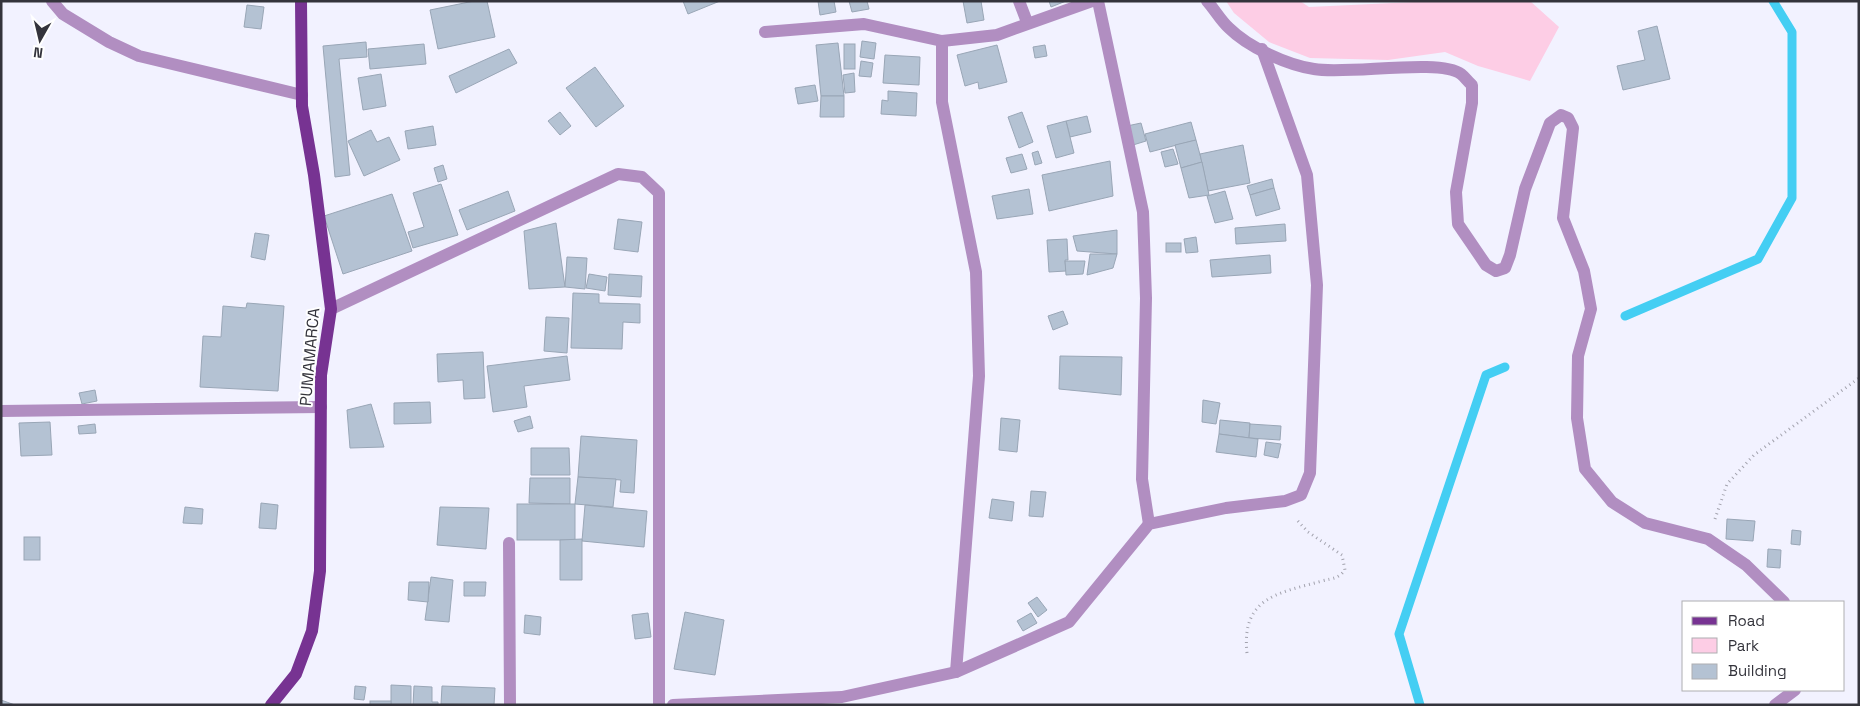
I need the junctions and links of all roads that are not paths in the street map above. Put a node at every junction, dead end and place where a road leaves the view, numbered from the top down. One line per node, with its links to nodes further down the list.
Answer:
1 (52, 1): 11 (street)
2 (301, 1): 11 (main road, PUMAMARCA)
3 (1019, 1): 7 (street)
4 (1092, 1): 7 (street)
5 (1098, 1): 15 (street)
6 (1207, 1): 10 (street)
7 (1027, 22): 9 (street)
8 (765, 32): 9 (street)
9 (942, 41): 18 (street)
10 (1262, 49): 15 (street); 17 (street)
11 (302, 95): 12 (main road, PUMAMARCA)
12 (331, 309): 13 (main road, PUMAMARCA); 22 (street)
13 (321, 407): 14 (street); 20 (main road, PUMAMARCA)
14 (1, 410)
15 (1149, 524): 18 (street)
16 (509, 543): 21 (street)
17 (1783, 601)
18 (956, 672): 23 (street)
19 (1794, 691): 24 (street)
20 (271, 705)
21 (510, 705)
22 (659, 705)
23 (673, 705)
24 (1775, 705)

